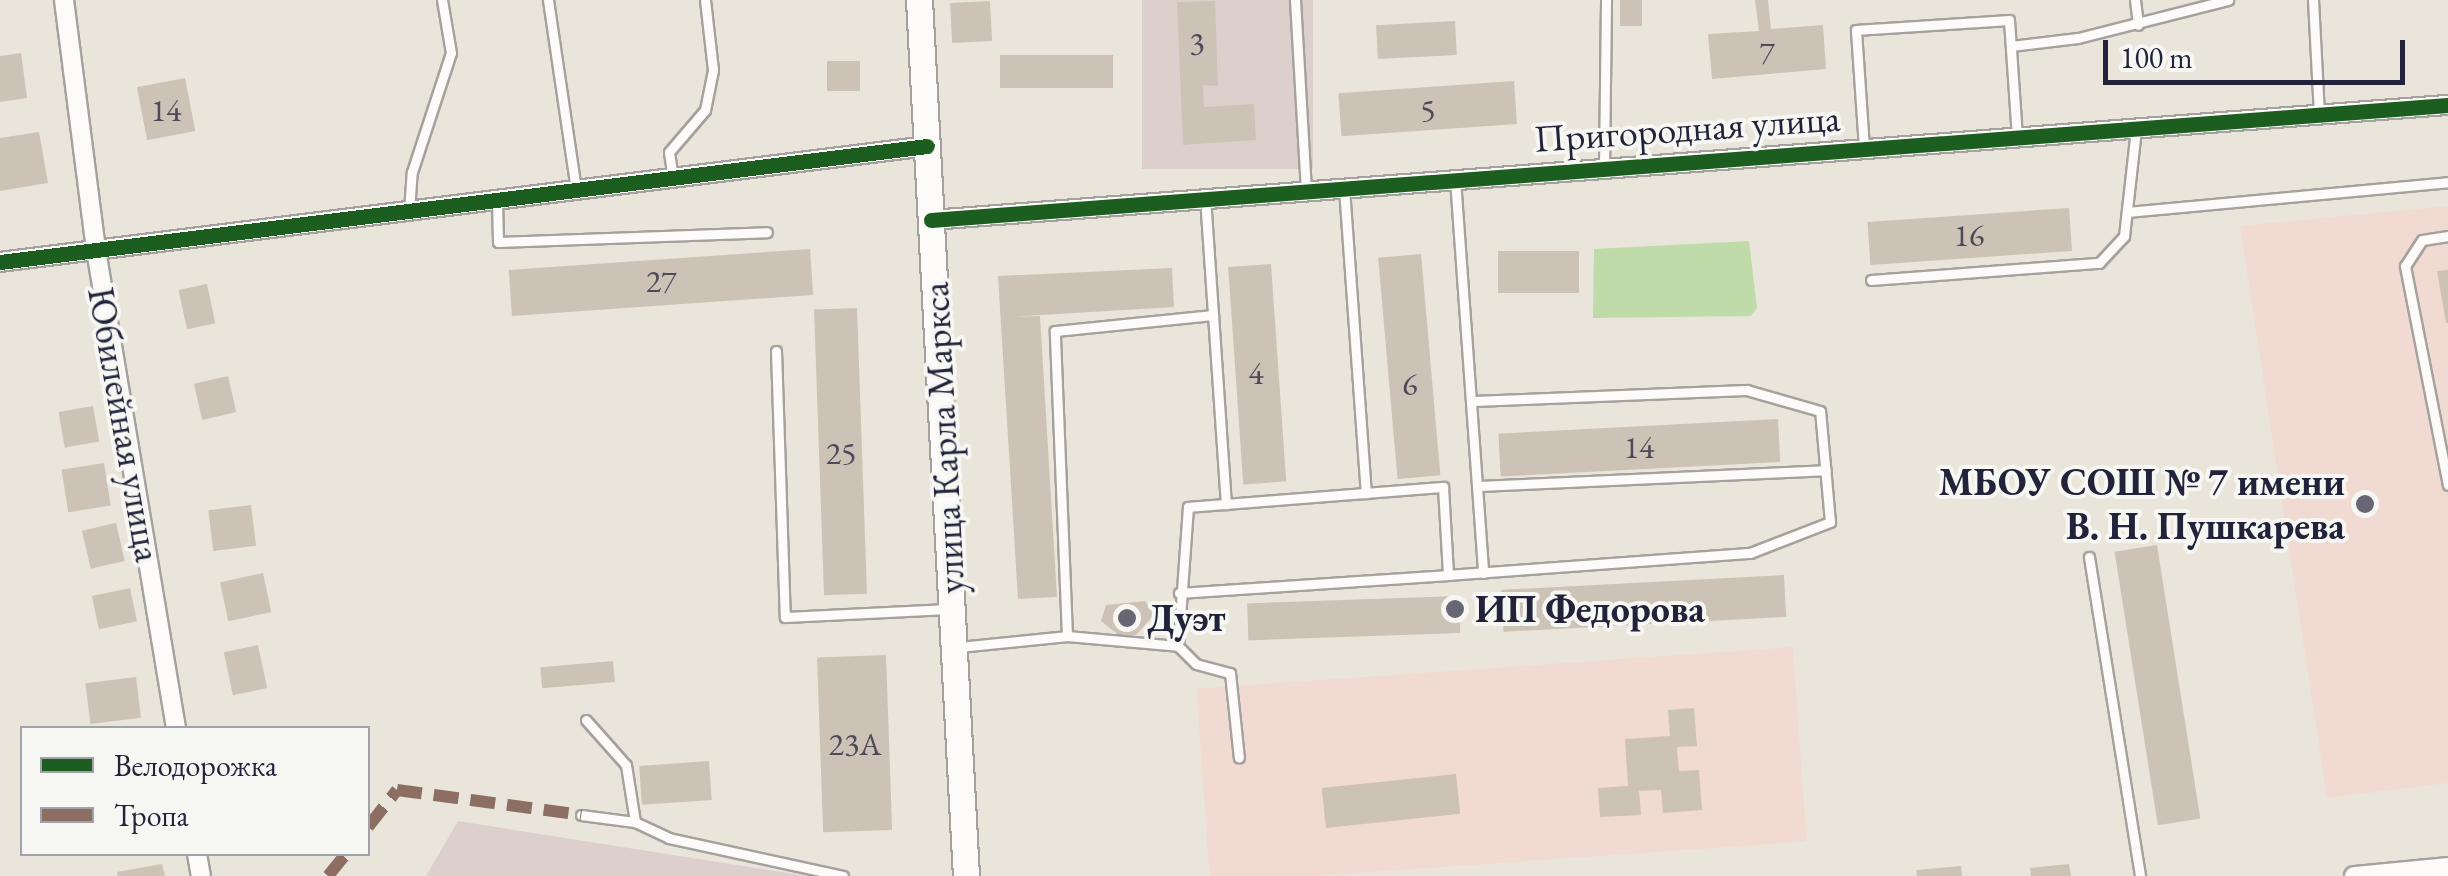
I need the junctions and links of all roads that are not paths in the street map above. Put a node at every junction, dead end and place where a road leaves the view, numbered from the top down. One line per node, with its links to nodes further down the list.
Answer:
1 (64, 0): 33 (street, Юбилейная улица)
2 (442, 0): 28 (lane)
3 (548, 0): 25 (lane)
4 (705, 0): 21 (lane)
5 (919, 0): 17 (main road, улица Карла Маркса)
6 (1295, 0): 24 (lane)
7 (1606, 0): 19 (lane)
8 (2135, 0): 11 (lane)
9 (2228, 0): 11 (lane)
10 (2312, 0): 14 (lane)
11 (2138, 25): 12 (lane)
12 (2010, 46): 16 (lane); 18 (lane)
13 (2448, 105): 14 (street, Пригородная улица)
14 (2319, 115): 15 (street, Пригородная улица)
15 (2136, 129): 16 (street, Пригородная улица); 29 (lane)
16 (2017, 137): 18 (street, Пригородная улица)
17 (927, 146): 21 (street); 30 (main road, улица Карла Маркса)
18 (1864, 148): 19 (street, Пригородная улица)
19 (1604, 166): 20 (street, Пригородная улица)
20 (1455, 176): 23 (street, Пригородная улица); 38 (lane)
21 (673, 178): 25 (street)
22 (2448, 182): 29 (lane)
23 (1344, 186): 24 (street, Пригородная улица); 42 (lane)
24 (1306, 189): 26 (street, Пригородная улица)
25 (576, 190): 27 (street)
26 (1205, 197): 30 (street, Пригородная улица); 36 (lane)
27 (496, 200): 28 (street); 31 (lane)
28 (409, 211): 33 (street)
29 (2127, 212): 35 (lane)
30 (931, 220): 48 (main road, улица Карла Маркса)
31 (768, 232)
32 (2448, 236): 40 (lane)
33 (96, 250): 34 (street); 53 (street, Юбилейная улица)
34 (0, 262)
35 (1871, 280)
36 (1213, 315): 43 (lane); 49 (lane)
37 (776, 351): 48 (lane)
38 (1472, 401): 39 (lane); 41 (lane)
39 (1826, 470): 41 (lane); 45 (lane)
40 (2448, 485)
41 (1478, 486): 45 (lane)
42 (1366, 493): 43 (lane); 46 (lane)
43 (1226, 504): 47 (lane)
44 (2089, 557): 60 (lane)
45 (1483, 573): 46 (lane)
46 (1448, 576): 47 (lane)
47 (1178, 593): 50 (lane)
48 (952, 609): 51 (main road, улица Карла Маркса)
49 (1067, 636): 50 (lane); 51 (lane)
50 (1178, 646): 54 (lane)
51 (954, 647): 59 (main road, улица Карла Маркса)
52 (586, 720): 56 (lane)
53 (176, 726)
54 (1239, 758)
55 (581, 815): 56 (lane)
56 (635, 822): 58 (lane)
57 (2448, 867): 61 (street)
58 (843, 876)
59 (966, 876)
60 (2140, 876)
61 (2354, 876)

